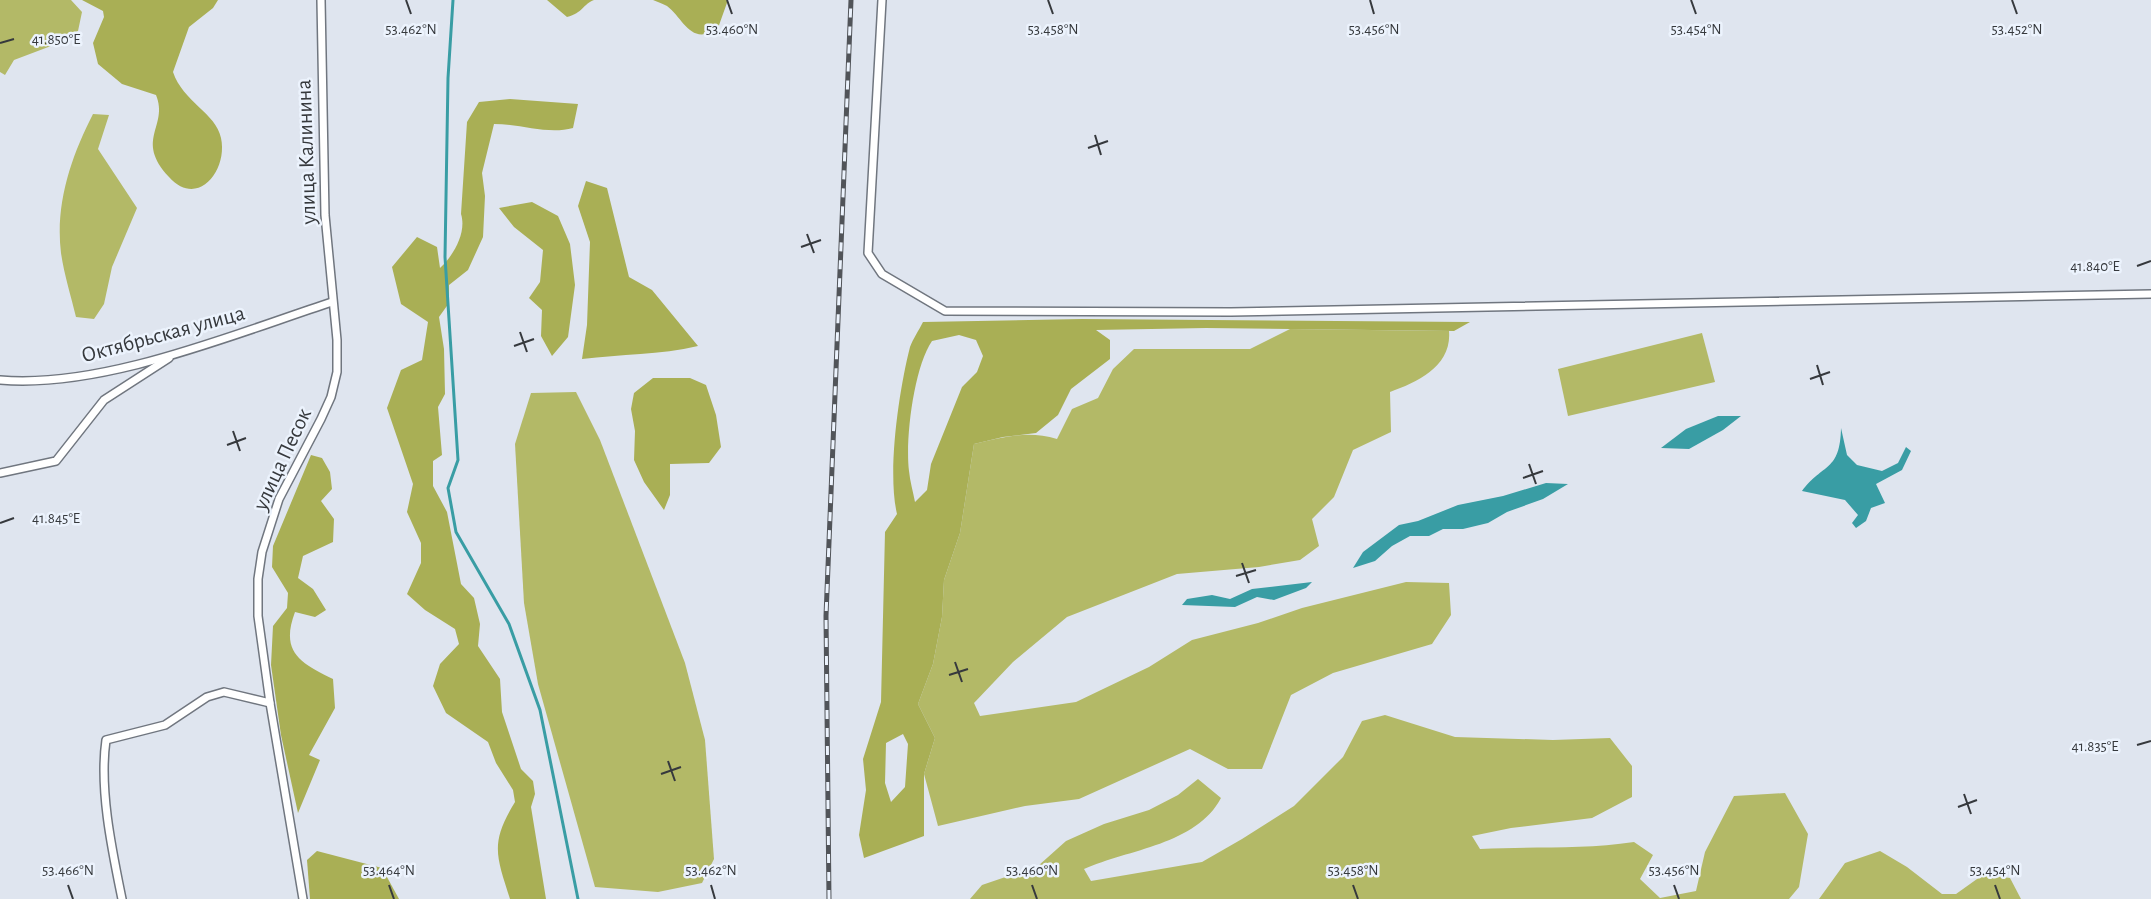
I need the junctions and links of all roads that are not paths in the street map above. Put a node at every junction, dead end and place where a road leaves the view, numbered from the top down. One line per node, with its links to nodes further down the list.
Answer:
1 (321, 0): 4 (street, улица Калинина)
2 (882, 0): 3 (street)
3 (2151, 294)
4 (332, 302): 5 (street, Октябрьская улица); 8 (street, улица Песок)
5 (173, 355): 6 (street, Октябрьская улица); 7 (street)
6 (0, 380)
7 (0, 473)
8 (270, 703): 9 (street); 10 (street, улица Песок)
9 (122, 899)
10 (303, 899)

